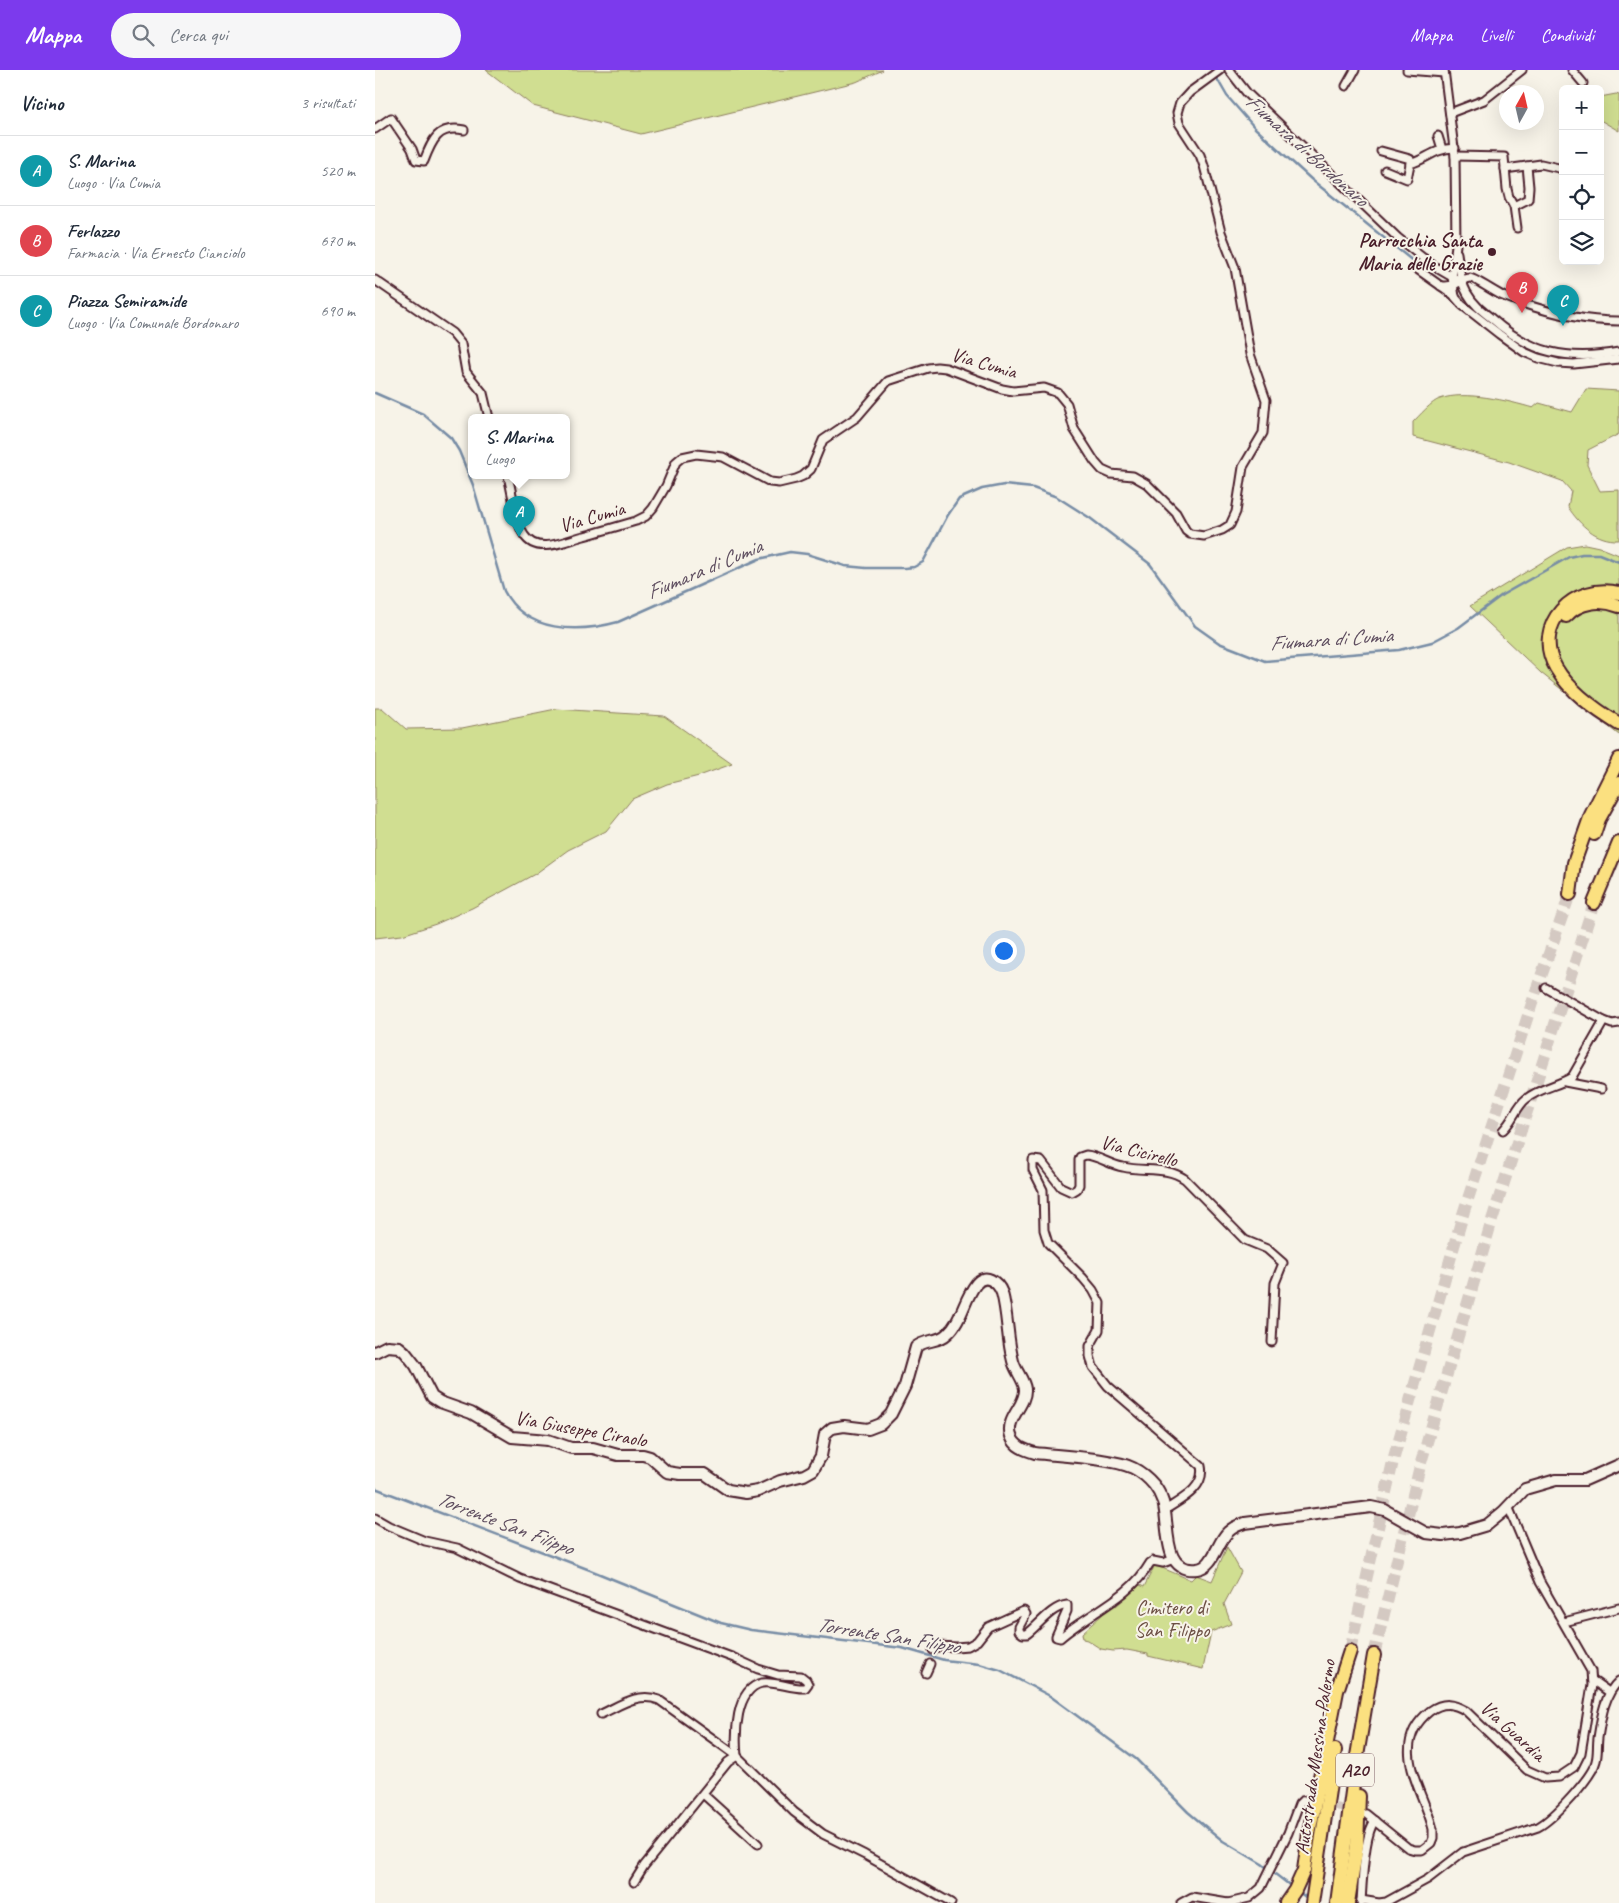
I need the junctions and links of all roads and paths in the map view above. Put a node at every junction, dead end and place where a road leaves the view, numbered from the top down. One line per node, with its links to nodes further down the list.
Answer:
1 (1220, 70): 36 (street, Via Cumia)
2 (1229, 70): 25 (street)
3 (1355, 70): 9 (street)
4 (1407, 70): 7 (street)
5 (1522, 70): 10 (street)
6 (1572, 70): 8 (street)
7 (1444, 72): 10 (street)
8 (1583, 84)
9 (1346, 86)
10 (1450, 113): 16 (street)
11 (375, 129): 12 (street)
12 (464, 130)
13 (1438, 136): 14 (street)
14 (1442, 149): 16 (street); 17 (street)
15 (1381, 151): 17 (street)
16 (1455, 152): 19 (street); 24 (street)
17 (1410, 164): 21 (street)
18 (1527, 166): 19 (street); 20 (street); 22 (street)
19 (1505, 169): 22 (street)
20 (1559, 169)
21 (1385, 170)
22 (1514, 206): 23 (street)
23 (1517, 228)
24 (1456, 245): 26 (street); 28 (street)
25 (1425, 259): 26 (street); 29 (street)
26 (1452, 277): 28 (street); 30 (street)
27 (375, 280): 35 (street)
28 (1462, 281): 30 (street); 32 (street); 33 (street)
29 (1441, 286): 30 (street); 31 (street)
30 (1453, 286): 31 (street)
31 (1455, 297): 34 (street)
32 (1619, 321)
33 (1619, 352)
34 (1619, 359)
35 (488, 414)
36 (510, 479)
37 (1619, 593): 40 (highway)
38 (1619, 606): 39 (highway)
39 (1619, 715)
40 (1619, 724)
41 (1619, 759): 42 (highway)
42 (1619, 782)
43 (1619, 843): 44 (highway)
44 (1594, 903)
45 (1545, 988): 46 (street)
46 (1604, 1021): 47 (street); 48 (street)
47 (1619, 1022)
48 (1565, 1082): 49 (street); 50 (street)
49 (1601, 1089)
50 (1503, 1130)
51 (1272, 1342): 55 (street, Via Cicirello)
52 (375, 1352): 55 (street, Via Giuseppe Ciraolo)
53 (1619, 1465): 54 (street)
54 (1508, 1506): 57 (street); 59 (street, Via Guardia)
55 (1165, 1510): 57 (street, Via Giuseppe Ciraolo)
56 (375, 1518): 68 (street)
57 (1174, 1559): 60 (street)
58 (1619, 1608): 59 (street)
59 (1564, 1622): 64 (street, Via Guardia)
60 (933, 1650)
61 (1374, 1655): 75 (highway)
62 (930, 1664): 63 (street)
63 (926, 1673)
64 (1592, 1680): 66 (street); 72 (street, Via Guardia)
65 (1619, 1681): 66 (street)
66 (1609, 1692): 75 (street)
67 (601, 1714): 68 (street)
68 (737, 1756): 69 (street); 77 (street)
69 (703, 1794): 73 (street); 74 (street)
70 (1308, 1800): 79 (street)
71 (1366, 1814): 72 (street, Via Guardia)
72 (1375, 1821): 75 (street)
73 (758, 1844)
74 (634, 1882)
75 (1352, 1897): 81 (highway)
76 (1288, 1900): 80 (highway, Autostrada Messina-Palermo / A20)
77 (951, 1903)
78 (1181, 1903): 79 (street)
79 (1228, 1903)
80 (1312, 1903)
81 (1337, 1903)

